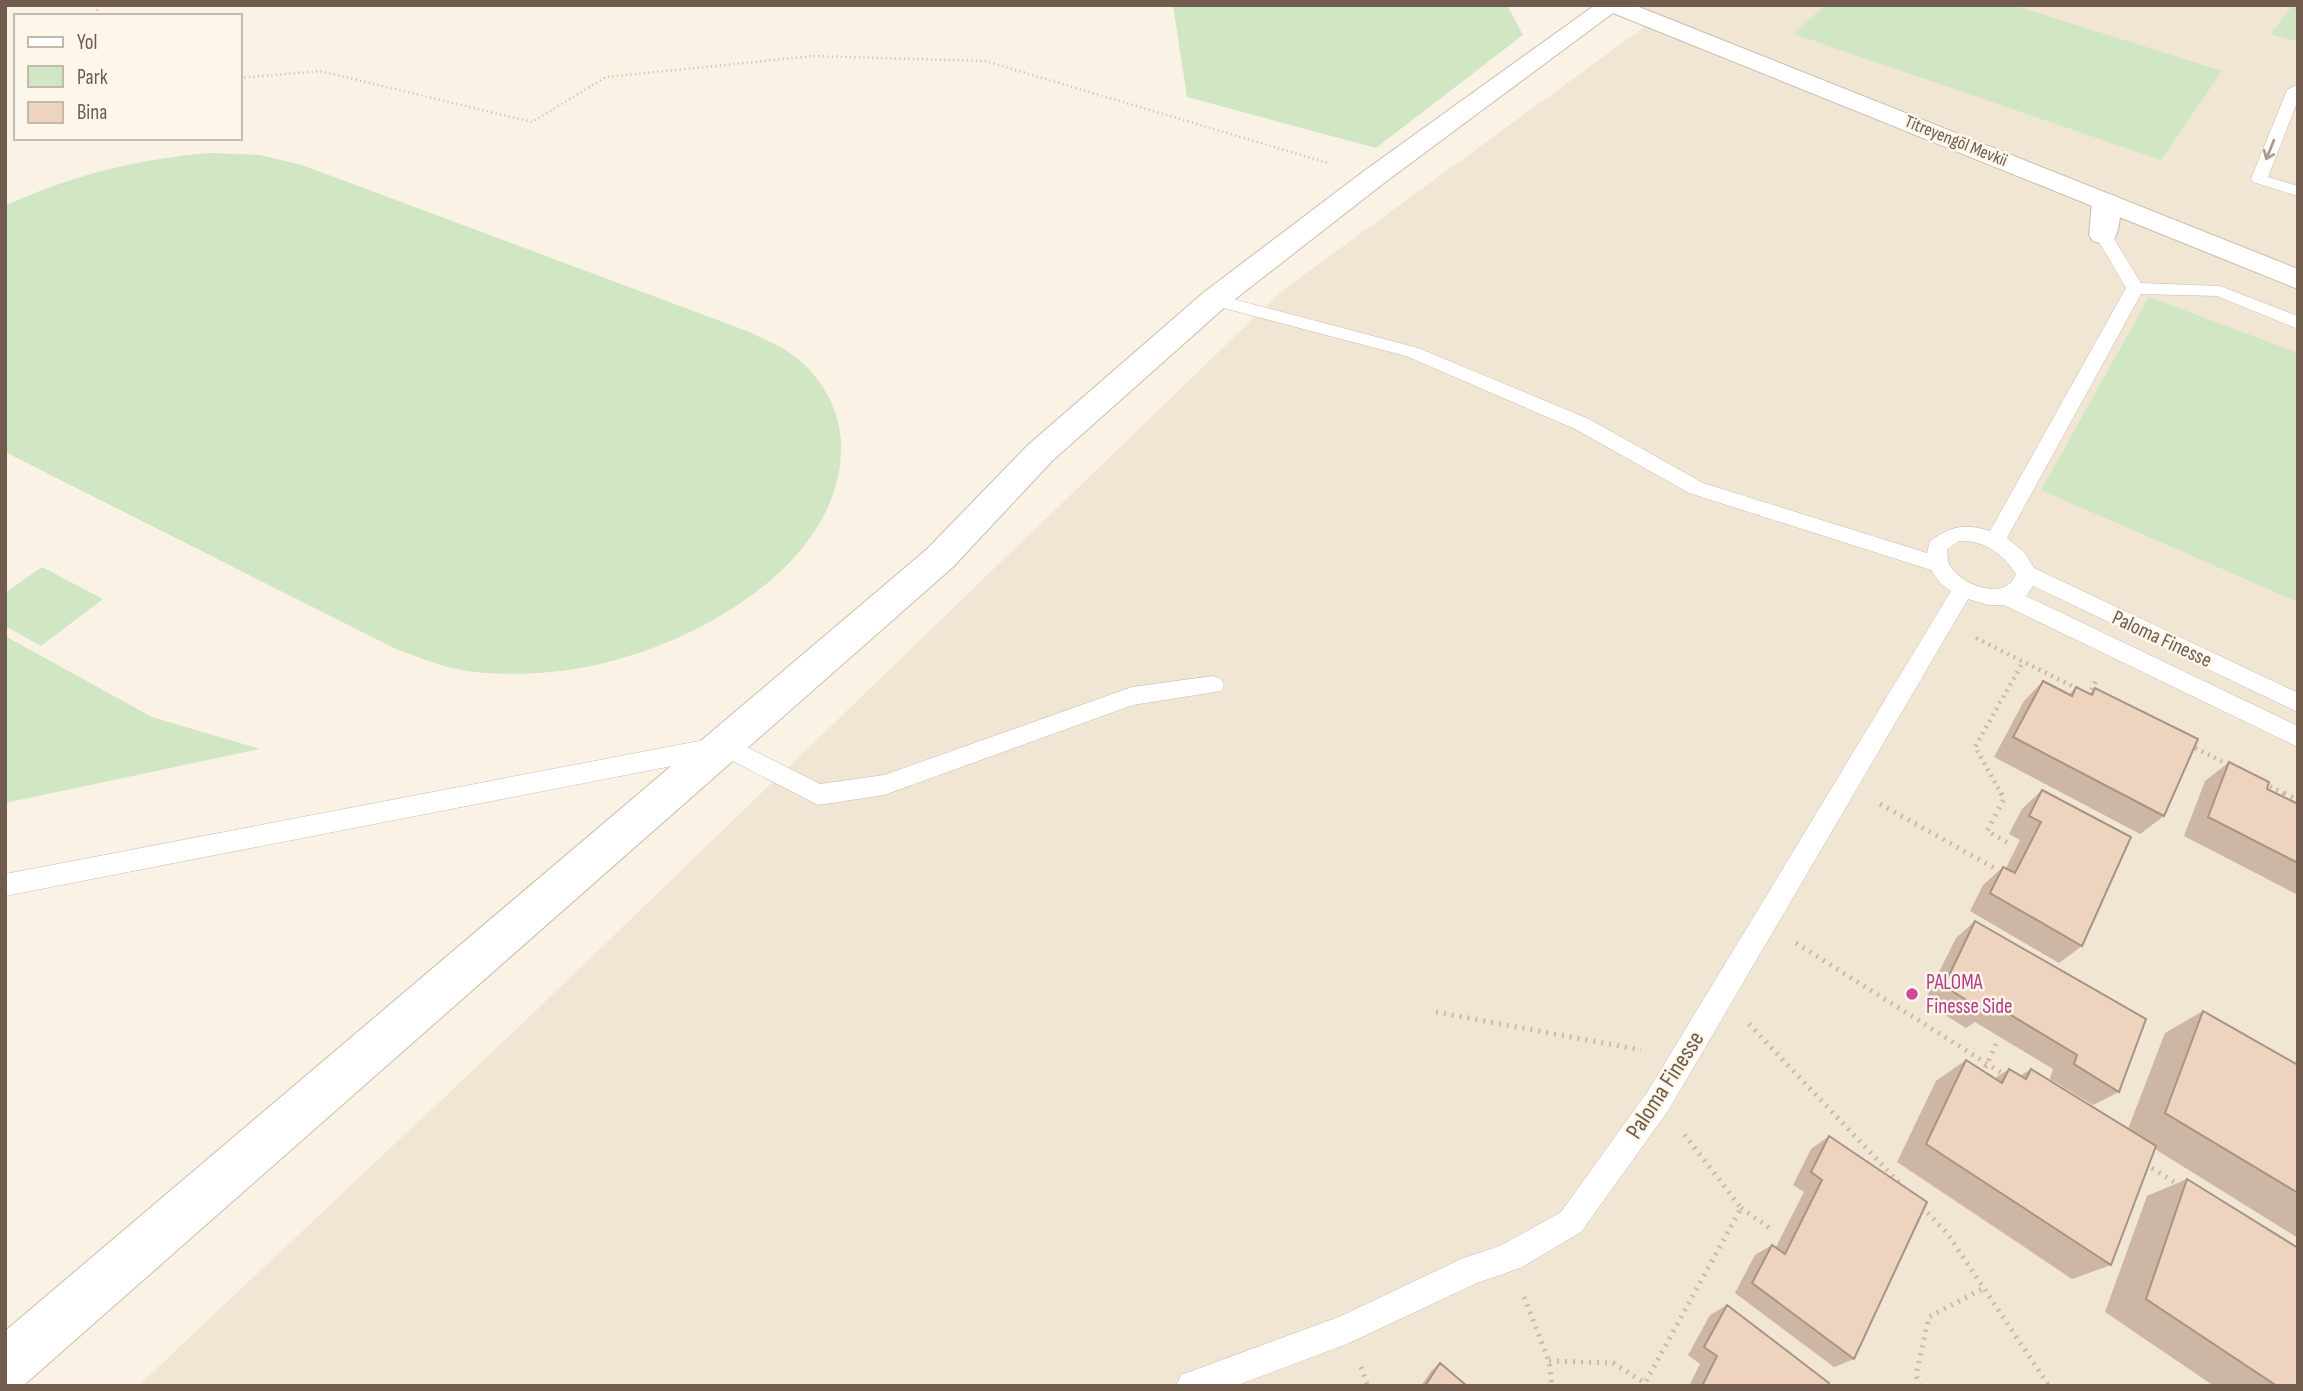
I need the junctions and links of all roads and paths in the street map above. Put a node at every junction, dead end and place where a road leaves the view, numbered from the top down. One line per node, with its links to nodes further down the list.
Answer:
1 (1611, 5): 4 (street); 6 (street, Titreyengöl Mevkii)
2 (242, 78): 4 (path)
3 (2298, 91): 5 (lane, one-way to 5)
4 (1374, 177): 10 (street)
5 (2298, 191)
6 (2106, 201): 7 (street); 8 (street, Titreyengöl Mevkii)
7 (2103, 235): 9 (lane)
8 (2298, 279)
9 (2135, 288): 11 (lane); 12 (lane)
10 (1214, 300): 13 (lane); 24 (street)
11 (2298, 323)
12 (1995, 540): 13 (lane); 14 (lane, Paloma Finesse)
13 (1938, 564): 15 (lane)
14 (2027, 574): 16 (lane); 21 (lane, Paloma Finesse)
15 (1964, 588): 16 (lane); 17 (lane, Paloma Finesse)
16 (2006, 596): 22 (lane)
17 (1942, 621): 18 (path); 27 (lane, Paloma Finesse)
18 (2023, 662): 20 (path); 31 (path)
19 (1213, 685): 24 (lane)
20 (2101, 701)
21 (2298, 703)
22 (2298, 737)
23 (2185, 743): 25 (path)
24 (725, 746): 33 (lane); 52 (street)
25 (2233, 767)
26 (2257, 779): 29 (path)
27 (1846, 785): 32 (path); 34 (lane, Paloma Finesse)
28 (2298, 792): 29 (path)
29 (2295, 798): 30 (path)
30 (2286, 805)
31 (2008, 843)
32 (1996, 869)
33 (5, 885)
34 (1764, 923): 35 (lane, Paloma Finesse); 39 (path)
35 (1722, 995): 38 (lane, Paloma Finesse); 45 (path)
36 (1436, 1012): 38 (path)
37 (1996, 1044): 39 (path)
38 (1683, 1059): 42 (lane, Paloma Finesse)
39 (1987, 1064): 40 (path); 41 (path)
40 (2011, 1079)
41 (1979, 1082)
42 (1658, 1101): 47 (path); 49 (lane, Paloma Finesse)
43 (2139, 1160): 44 (path)
44 (2186, 1190)
45 (1909, 1193)
46 (1919, 1203): 50 (path)
47 (1741, 1208): 48 (path); 53 (path)
48 (1772, 1230)
49 (1509, 1258): 51 (path); 54 (lane, Paloma Finesse)
50 (1984, 1288): 56 (path); 57 (path)
51 (1549, 1362): 53 (path); 55 (path)
52 (5, 1366)
53 (1647, 1385)
54 (1192, 1386)
55 (1552, 1386)
56 (1920, 1386)
57 (2049, 1386)

